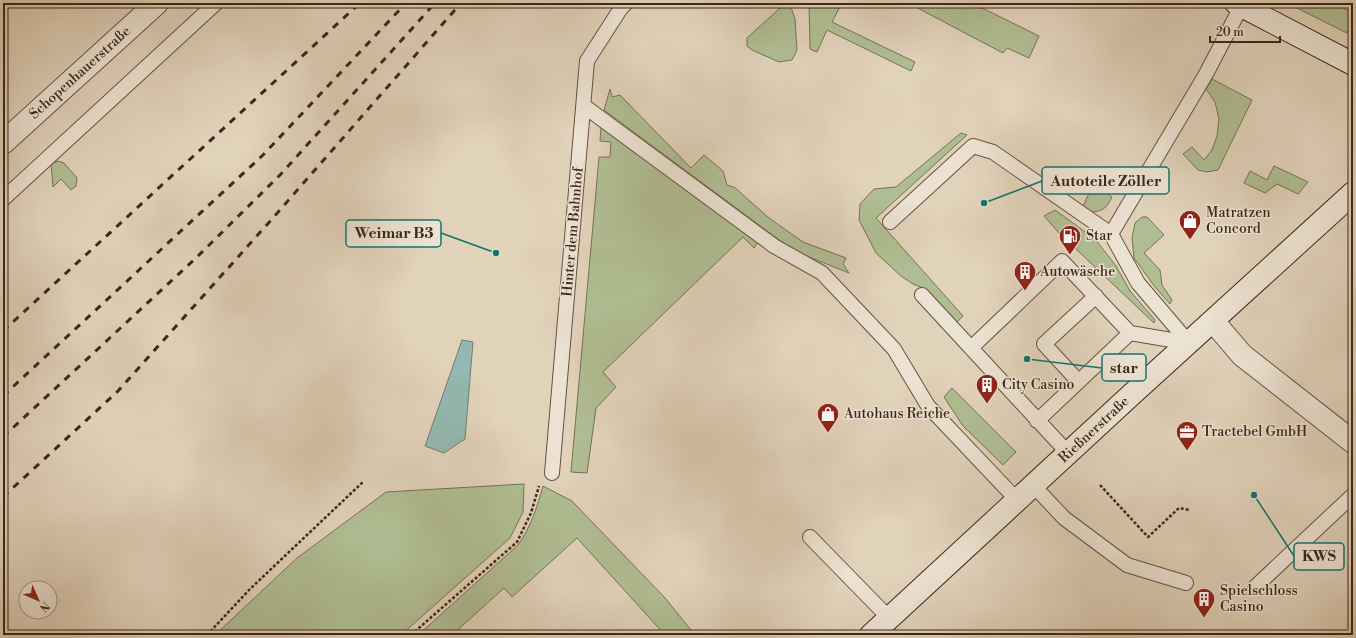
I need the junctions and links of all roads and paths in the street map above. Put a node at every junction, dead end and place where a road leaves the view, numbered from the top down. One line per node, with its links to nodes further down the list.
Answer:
1 (157, 3): 7 (street, Schopenhauerstraße)
2 (216, 3): 9 (lane)
3 (626, 3): 6 (lane, Hinter dem Bahnhof)
4 (1240, 4): 5 (street); 11 (lane)
5 (1353, 64)
6 (584, 106): 22 (lane, Hinter dem Bahnhof); 27 (lane)
7 (3, 143)
8 (1353, 193): 14 (street, Rießnerstraße)
9 (3, 199)
10 (890, 222): 11 (lane)
11 (1111, 234): 16 (lane)
12 (922, 295): 17 (lane)
13 (1096, 296): 15 (lane); 17 (lane); 18 (lane)
14 (1213, 321): 16 (street, Rießnerstraße); 20 (street)
15 (1130, 333): 16 (lane); 18 (lane)
16 (1189, 343): 21 (street, Rießnerstraße)
17 (970, 348): 19 (lane)
18 (1078, 381): 19 (lane)
19 (1037, 421): 21 (lane)
20 (1353, 442)
21 (1068, 454): 24 (street, Rießnerstraße)
22 (552, 473): 34 (path)
23 (364, 481): 33 (path)
24 (1033, 485): 27 (street, Rießnerstraße); 30 (lane)
25 (1100, 485): 28 (path)
26 (1353, 495): 31 (lane)
27 (1017, 500): 32 (street, Rießnerstraße)
28 (1190, 510)
29 (810, 537): 32 (lane)
30 (1186, 584)
31 (1255, 588)
32 (882, 629)
33 (207, 635)
34 (410, 635)

